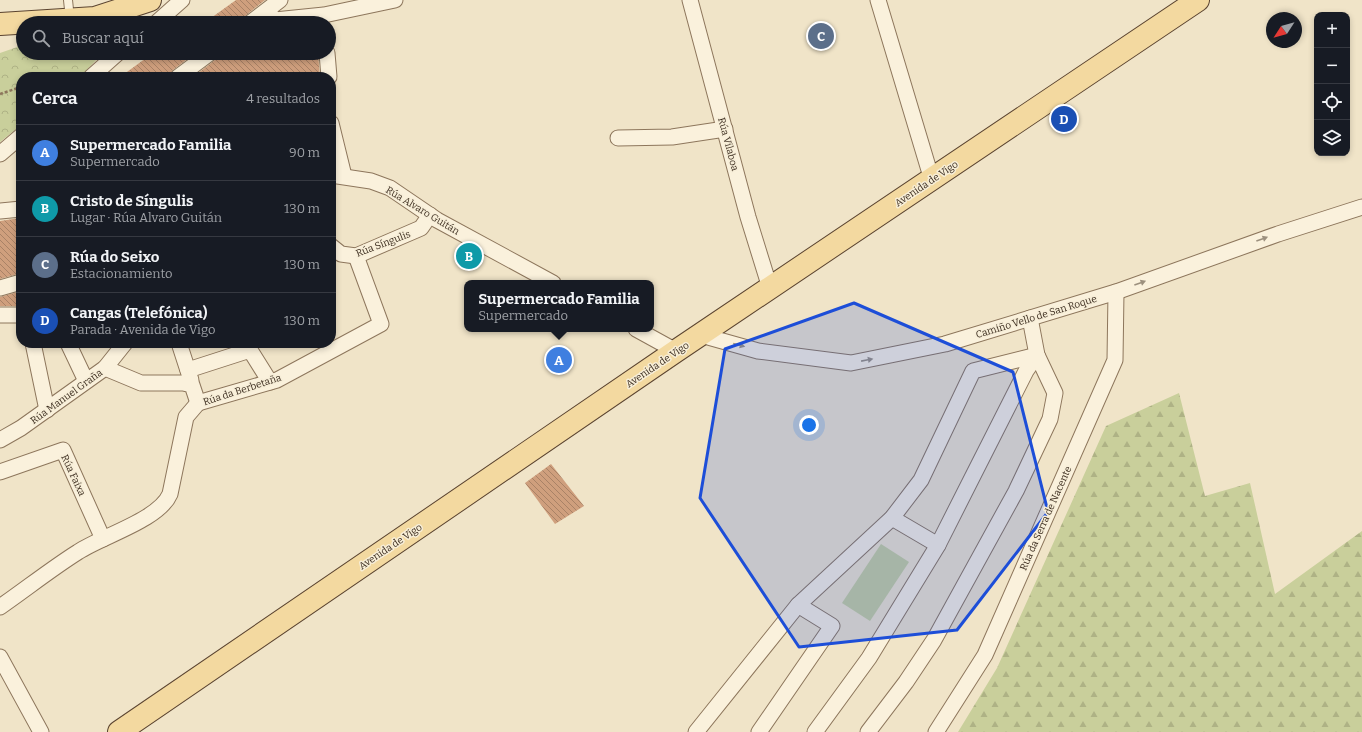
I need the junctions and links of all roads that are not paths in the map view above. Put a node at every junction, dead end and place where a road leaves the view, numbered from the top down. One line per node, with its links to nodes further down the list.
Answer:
1 (150, 0): 12 (main road)
2 (182, 0): 13 (street)
3 (280, 0): 9 (street)
4 (395, 0): 16 (street)
5 (690, 0): 25 (street, Rúa Vilaboa)
6 (878, 0): 31 (street)
7 (1198, 0): 31 (main road, Avenida de Vigo)
8 (69, 10): 10 (main road); 11 (main road)
9 (267, 11): 14 (street); 15 (street)
10 (39, 16)
11 (85, 16)
12 (107, 16)
13 (164, 16)
14 (260, 16)
15 (272, 16)
16 (336, 16)
17 (16, 21): 18 (main road)
18 (0, 24)
19 (103, 60): 22 (street)
20 (201, 60): 23 (street)
21 (328, 60): 24 (street)
22 (94, 72)
23 (185, 72)
24 (329, 72)
25 (725, 129): 26 (street); 41 (street, Rúa Vilaboa)
26 (618, 138)
27 (16, 140): 29 (street)
28 (336, 145): 30 (street)
29 (0, 154)
30 (343, 176): 35 (street, Rúa Alvaro Guitán)
31 (932, 180): 41 (main road, Avenida de Vigo)
32 (1362, 208): 42 (street, Camiño Vello de San Roque, one-way to 32)
33 (16, 209): 34 (street)
34 (0, 211)
35 (430, 215): 37 (street, Rúa Síngulis); 38 (street, Rúa Alvaro Guitán)
36 (336, 250): 37 (street, Rúa Síngulis)
37 (356, 256): 53 (street, Rúa da Berbetaña)
38 (548, 280)
39 (16, 283): 40 (street)
40 (0, 288)
41 (770, 288): 47 (main road, Avenida de Vigo)
42 (1116, 292): 45 (street, Camiño Vello de San Roque); 77 (street, Rúa da Serra de Nacente)
43 (0, 315): 44 (street)
44 (16, 315)
45 (1030, 318): 47 (street, Camiño Vello de San Roque, one-way to 45); 55 (street)
46 (641, 332): 54 (street)
47 (701, 335): 54 (main road, Avenida de Vigo)
48 (34, 348): 62 (street)
49 (70, 348): 58 (street)
50 (121, 348): 56 (street, Rúa Manuel Graña)
51 (181, 348): 57 (street)
52 (335, 348): 59 (street, Rúa da Berbetaña)
53 (336, 348)
54 (676, 351): 72 (main road, Avenida de Vigo)
55 (1037, 354): 65 (street); 67 (street); 76 (street)
56 (105, 368): 58 (street, Rúa Manuel Graña); 60 (street, Rúa da Berbetaña)
57 (188, 370): 59 (street); 60 (street)
58 (86, 381): 62 (street, Rúa Manuel Graña)
59 (270, 382): 61 (street, Rúa da Berbetaña)
60 (192, 385): 61 (street, Rúa da Berbetaña)
61 (198, 403): 66 (street)
62 (47, 410): 63 (street, Rúa Manuel Graña)
63 (0, 440)
64 (0, 472): 66 (street, Rúa Faixa)
65 (892, 518): 67 (street); 68 (street)
66 (103, 538): 69 (street)
67 (938, 545): 75 (street)
68 (798, 605): 73 (street); 74 (street)
69 (0, 607)
70 (0, 657): 71 (street)
71 (41, 732)
72 (119, 732)
73 (696, 732)
74 (759, 732)
75 (815, 732)
76 (868, 732)
77 (936, 732)

